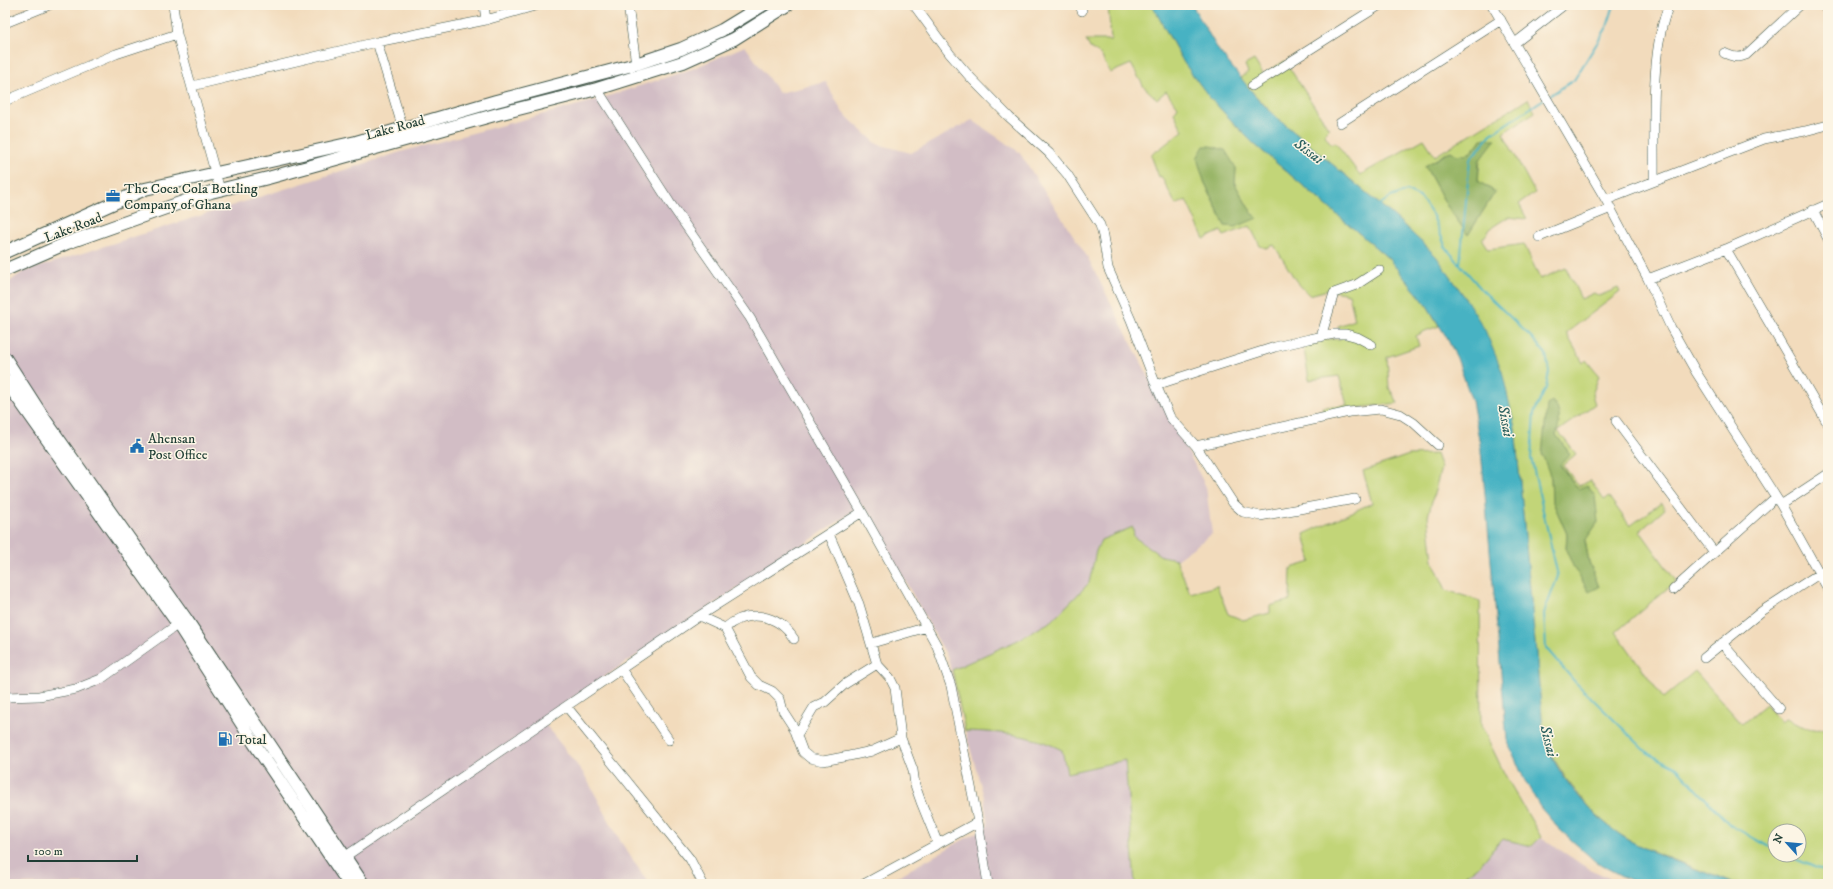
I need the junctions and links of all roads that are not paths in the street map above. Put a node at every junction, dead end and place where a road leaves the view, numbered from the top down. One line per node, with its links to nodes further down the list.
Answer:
1 (48, 5): 18 (street)
2 (173, 5): 19 (street)
3 (484, 5): 16 (street)
4 (538, 5): 16 (street)
5 (628, 5): 23 (street)
6 (763, 5): 23 (main road, Lake Road)
7 (788, 5): 26 (main road, Lake Road)
8 (914, 5): 50 (street)
9 (1380, 5): 25 (street)
10 (1492, 5): 17 (street)
11 (1564, 5): 21 (street)
12 (1669, 5): 32 (street)
13 (1800, 5): 22 (street)
14 (1823, 5): 15 (street)
15 (1828, 11)
16 (486, 20): 20 (street)
17 (1501, 20): 21 (street); 28 (street)
18 (5, 23)
19 (178, 34): 24 (street); 27 (street)
20 (377, 42): 24 (street); 30 (street)
21 (1516, 44): 34 (street)
22 (1724, 53)
23 (636, 64): 30 (main road, Lake Road)
24 (192, 86): 31 (street)
25 (1252, 86)
26 (597, 89): 33 (main road, Lake Road); 58 (street)
27 (5, 101)
28 (1340, 123)
29 (1828, 125): 32 (street)
30 (403, 129): 31 (main road, Lake Road)
31 (216, 174): 33 (street); 41 (main road, Lake Road)
32 (1654, 181): 34 (street)
33 (220, 190): 42 (main road, Lake Road)
34 (1606, 200): 36 (street)
35 (1828, 204): 37 (street)
36 (1610, 208): 38 (street); 45 (street)
37 (1813, 210): 39 (street); 40 (street)
38 (1539, 237)
39 (1828, 239)
40 (1726, 249): 45 (street); 52 (street)
41 (5, 252)
42 (10, 268): 44 (main road, Lake Road)
43 (1379, 270): 46 (street)
44 (5, 276)
45 (1648, 279): 57 (street)
46 (1321, 337): 47 (street); 50 (street)
47 (1372, 345)
48 (5, 358): 66 (main road)
49 (5, 380): 66 (main road)
50 (1156, 385): 54 (street)
51 (1616, 420): 60 (street)
52 (1828, 424)
53 (1438, 445): 54 (street)
54 (1196, 446): 56 (street)
55 (1828, 474): 57 (street)
56 (1355, 499)
57 (1778, 501): 60 (street); 62 (street)
58 (862, 512): 59 (street); 67 (street)
59 (829, 534): 65 (street); 70 (street)
60 (1714, 552): 64 (street)
61 (1828, 568): 62 (street)
62 (1820, 573): 63 (street); 71 (street)
63 (1828, 589)
64 (1673, 590)
65 (699, 616): 68 (street); 74 (street)
66 (182, 621): 75 (street); 83 (main road)
67 (927, 627): 70 (street); 81 (street)
68 (725, 628): 69 (street); 78 (street)
69 (794, 639)
70 (872, 643): 73 (street)
71 (1722, 643): 72 (street); 77 (street)
72 (1704, 658)
73 (877, 664): 78 (street); 79 (street)
74 (621, 669): 76 (street); 80 (street)
75 (5, 697)
76 (567, 707): 83 (street); 86 (street)
77 (1779, 709)
78 (797, 735): 79 (street)
79 (901, 738): 82 (street)
80 (669, 740)
81 (978, 822): 82 (street); 88 (street)
82 (938, 844): 87 (street)
83 (340, 860): 84 (main road); 85 (main road)
84 (350, 884)
85 (363, 884)
86 (703, 884)
87 (864, 884)
88 (988, 884)

